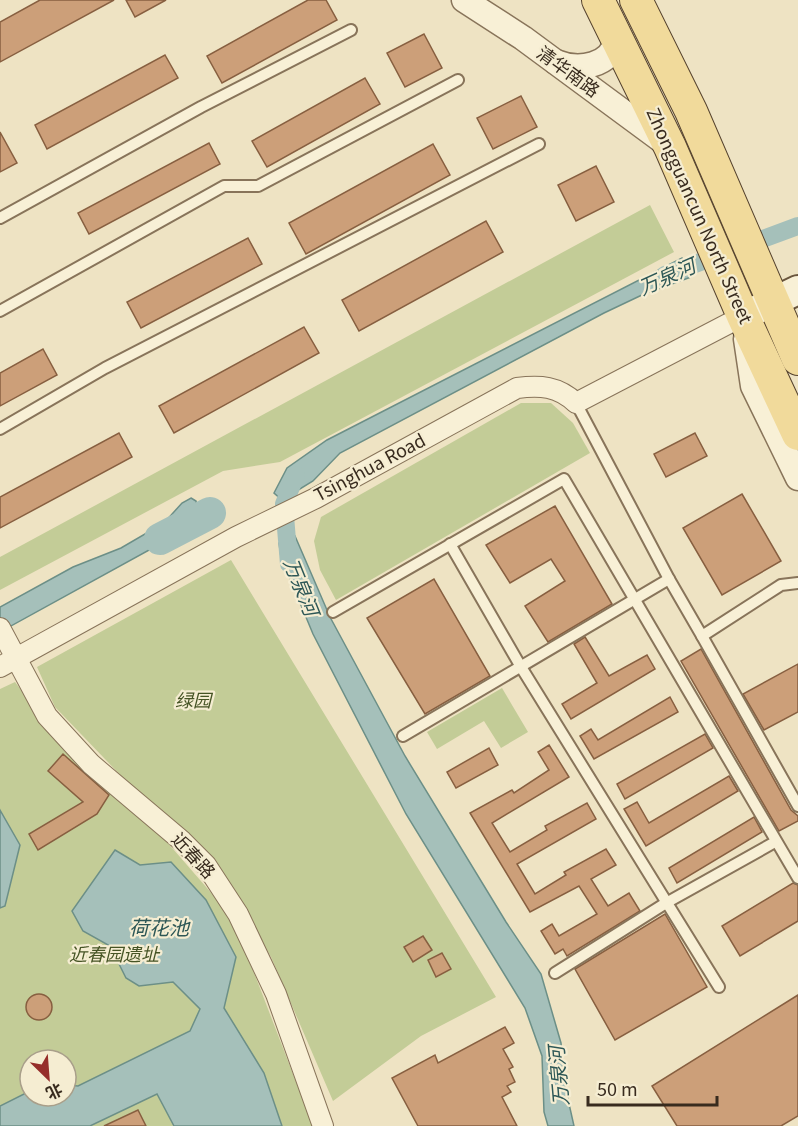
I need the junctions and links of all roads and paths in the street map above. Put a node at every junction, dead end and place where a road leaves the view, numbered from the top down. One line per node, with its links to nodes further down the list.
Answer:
1 (464, 0): 6 (street, 清华南路)
2 (598, 0): 5 (main road, Zhongguancun North Street)
3 (636, 0): 11 (main road, Zhongguancun North Street)
4 (351, 30): 10 (lane)
5 (617, 38): 6 (street); 9 (main road, Zhongguancun North Street)
6 (552, 60): 9 (street, 清华南路)
7 (458, 80): 12 (lane)
8 (539, 144): 16 (lane)
9 (670, 147): 13 (main road, Zhongguancun North Street)
10 (0, 218)
11 (791, 296): 13 (main road); 14 (main road, Zhongguancun North Street)
12 (0, 310)
13 (743, 316): 15 (street); 17 (main road, Zhongguancun North Street); 18 (street)
14 (798, 359)
15 (576, 402): 20 (lane); 26 (street, Tsinghua Road)
16 (0, 429)
17 (798, 434)
18 (798, 478)
19 (450, 544): 22 (lane); 23 (lane); 28 (lane)
20 (669, 579): 22 (lane); 25 (lane)
21 (798, 583): 25 (lane)
22 (634, 599): 28 (lane); 31 (lane)
23 (333, 612)
24 (3, 633): 26 (street, 近春路)
25 (702, 636): 30 (lane)
26 (18, 658): 27 (street, Tsinghua Road); 36 (street, 近春路)
27 (0, 667)
28 (521, 667): 29 (lane); 33 (lane)
29 (404, 736)
30 (798, 806)
31 (775, 842): 32 (lane); 33 (lane)
32 (798, 878)
33 (666, 903): 34 (lane); 35 (lane)
34 (555, 973)
35 (719, 987)
36 (323, 1126)

